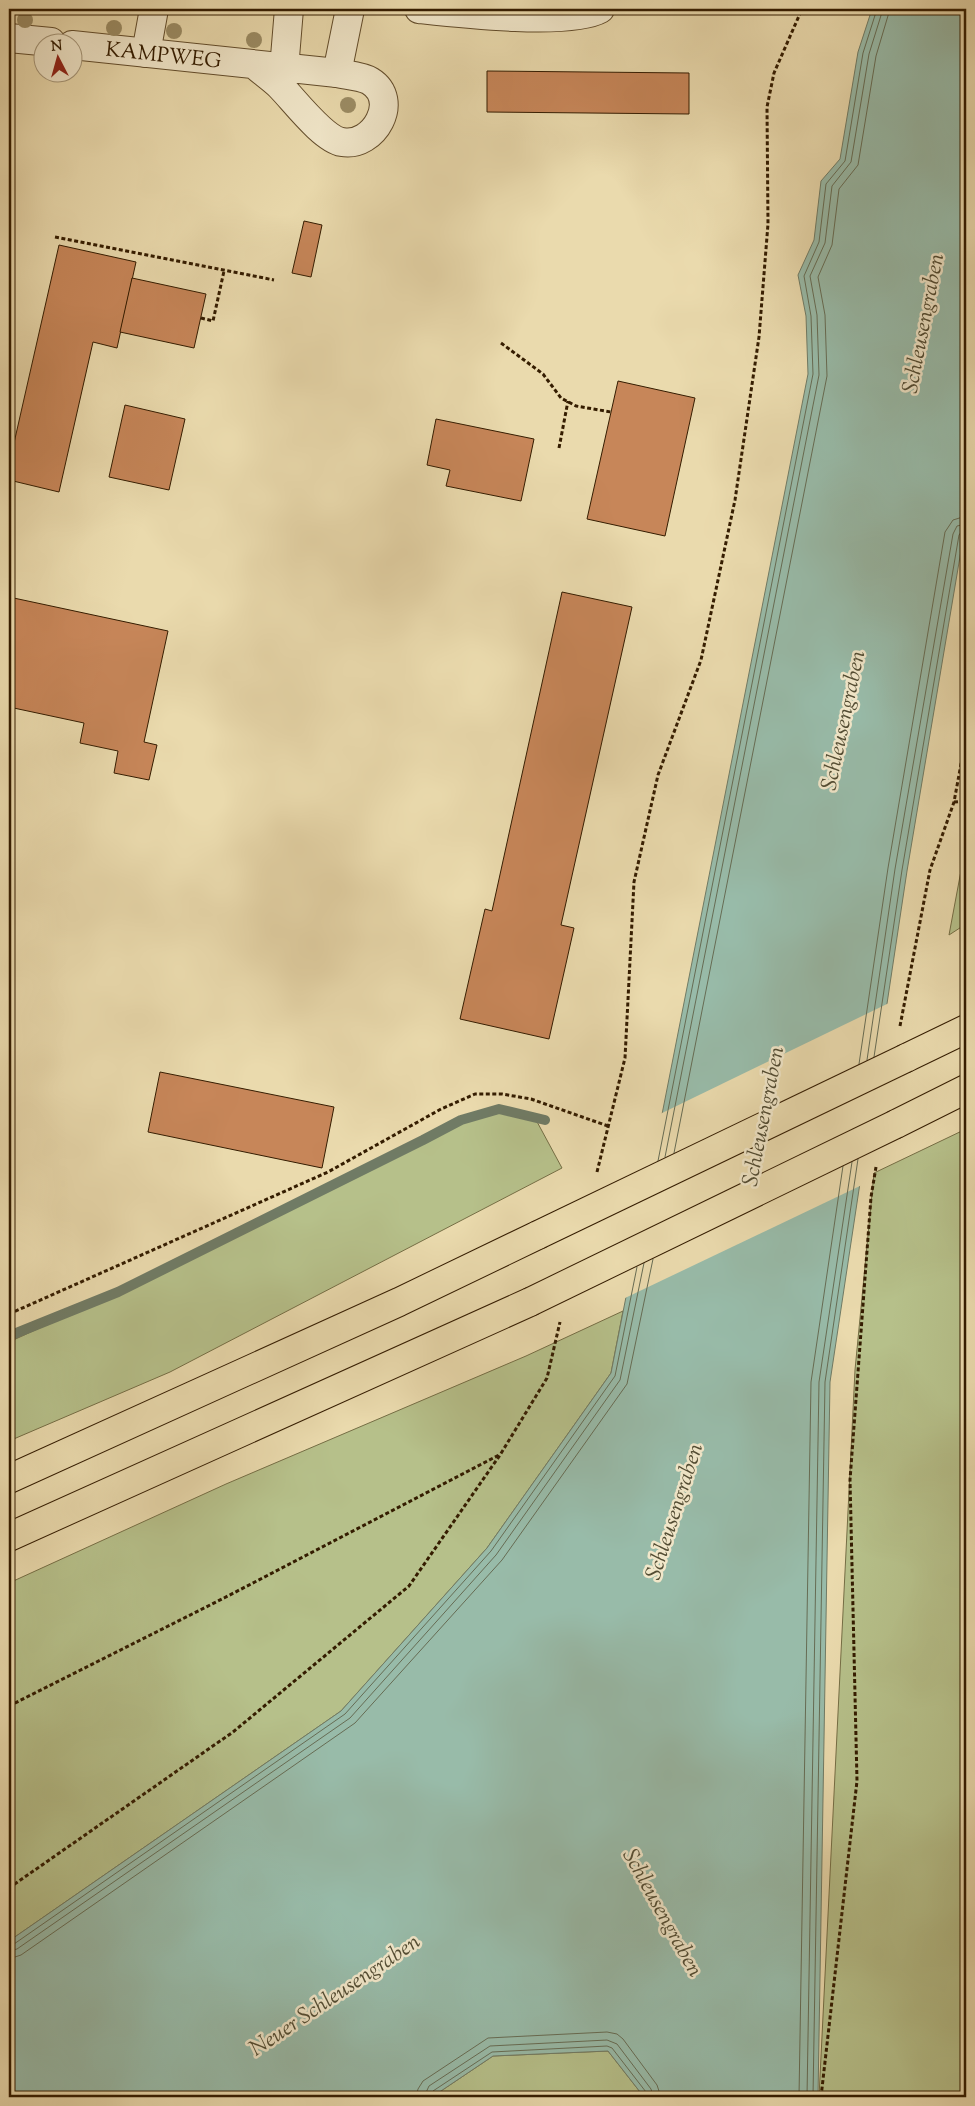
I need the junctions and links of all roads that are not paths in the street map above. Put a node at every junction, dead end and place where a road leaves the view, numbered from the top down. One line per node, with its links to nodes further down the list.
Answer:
1 (154, 9): 9 (street)
2 (289, 9): 11 (street)
3 (350, 9): 12 (street)
4 (419, 9): 5 (street)
5 (600, 9)
6 (9, 38): 7 (street)
7 (32, 40)
8 (82, 46): 9 (street, KAMPWEG)
9 (146, 53): 10 (street, KAMPWEG)
10 (256, 66): 11 (street, KAMPWEG); 12 (street, KAMPWEG)
11 (284, 69): 12 (street, KAMPWEG)
12 (337, 74)
13 (966, 1029): 15 (highway, bridge)
14 (966, 1089): 16 (highway, bridge)
15 (9, 1478)
16 (9, 1537)

